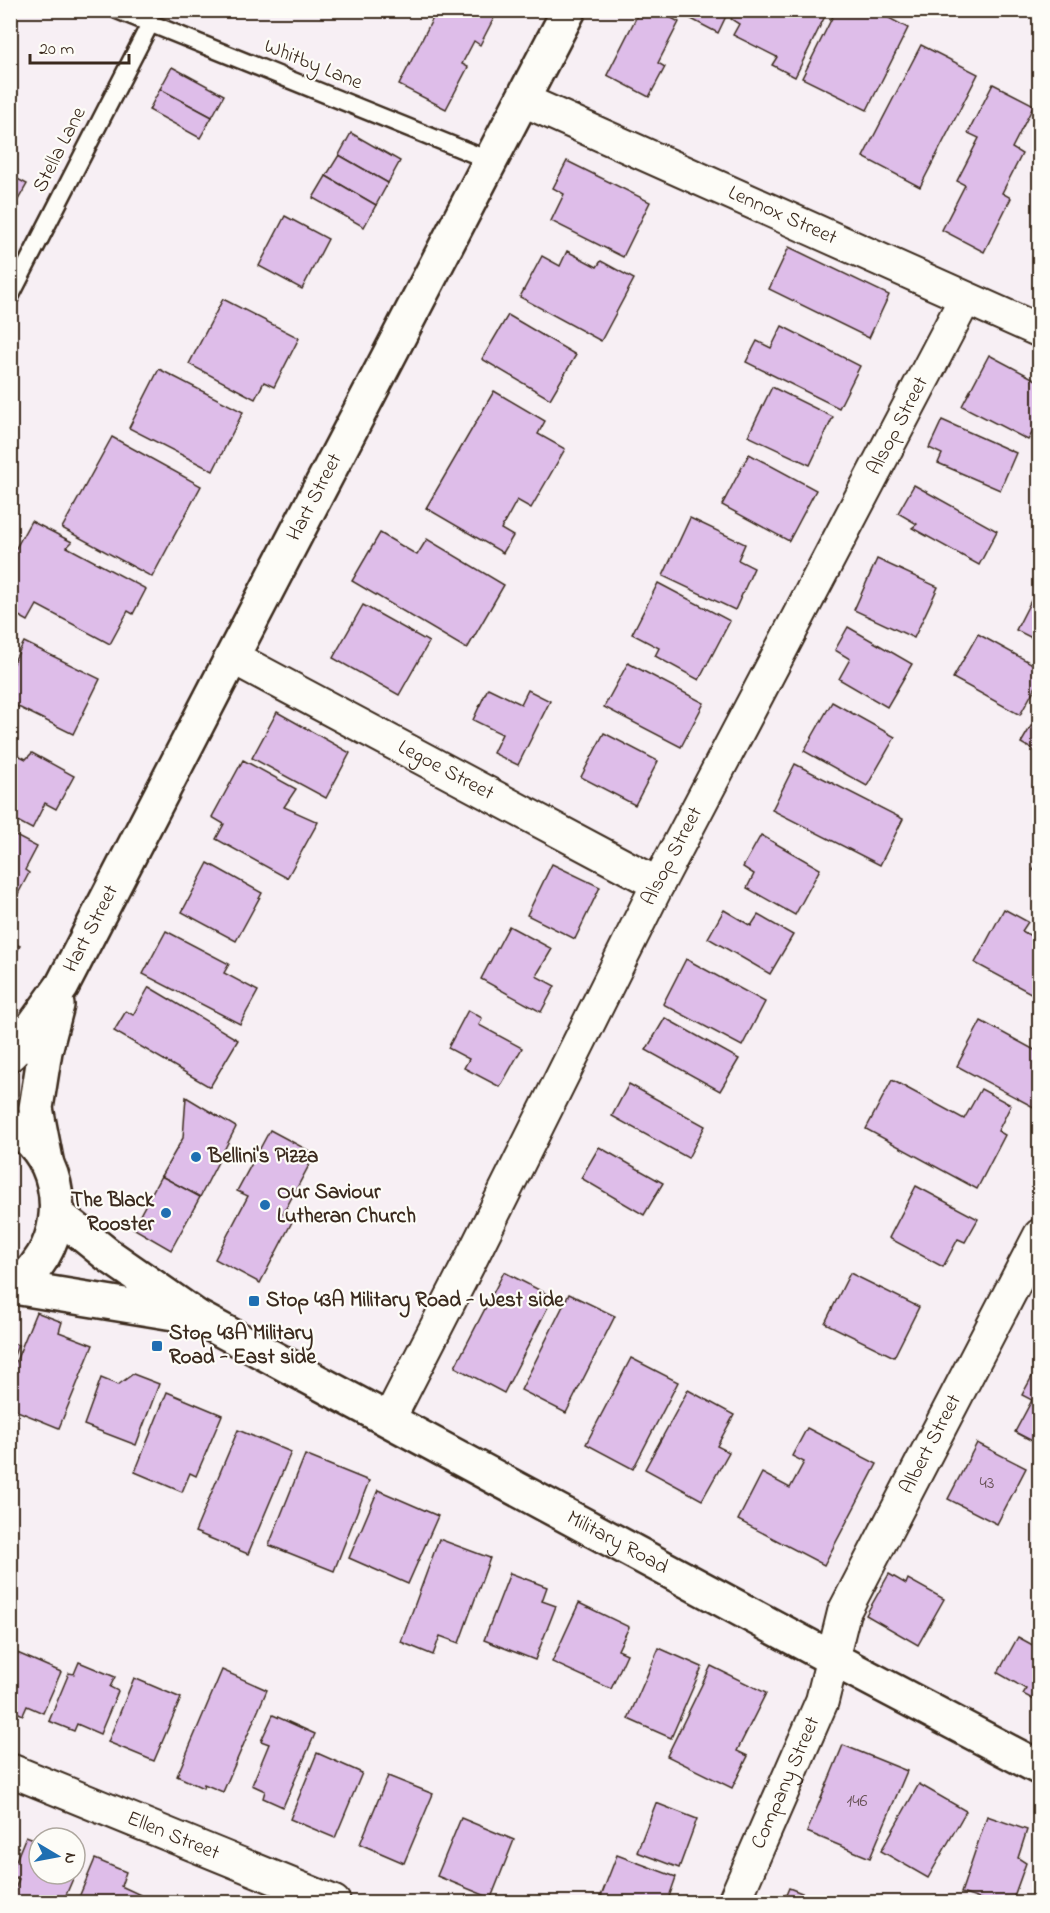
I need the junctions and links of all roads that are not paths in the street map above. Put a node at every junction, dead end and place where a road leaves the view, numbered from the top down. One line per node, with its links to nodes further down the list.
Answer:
1 (117, 10): 3 (lane, Whitby Lane)
2 (570, 10): 4 (main road, Hart Street)
3 (150, 24): 5 (lane, Whitby Lane); 6 (lane, Stella Lane)
4 (522, 100): 5 (main road, Hart Street); 7 (street, Lennox Street)
5 (491, 161): 9 (main road, Hart Street)
6 (10, 297)
7 (965, 299): 8 (street, Lennox Street); 10 (street, Alsop Street)
8 (1040, 331)
9 (232, 657): 10 (street, Legoe Street); 11 (main road, Hart Street)
10 (658, 884): 19 (street, Alsop Street)
11 (62, 986): 12 (main road, Hart Street); 14 (main road, Hart Street)
12 (10, 1054)
13 (10, 1126): 14 (main road)
14 (47, 1163): 15 (main road, Hart Street)
15 (57, 1214): 17 (main road, Hart Street); 18 (main road, Military Road)
16 (1040, 1235): 20 (street, Albert Street)
17 (12, 1288): 18 (main road, Military Road)
18 (197, 1317): 19 (main road, Military Road)
19 (388, 1419): 20 (main road, Military Road)
20 (833, 1659): 21 (main road, Military Road); 24 (street, Company Street)
21 (1040, 1768)
22 (10, 1770): 23 (street, Ellen Street)
23 (334, 1902)
24 (734, 1902)

